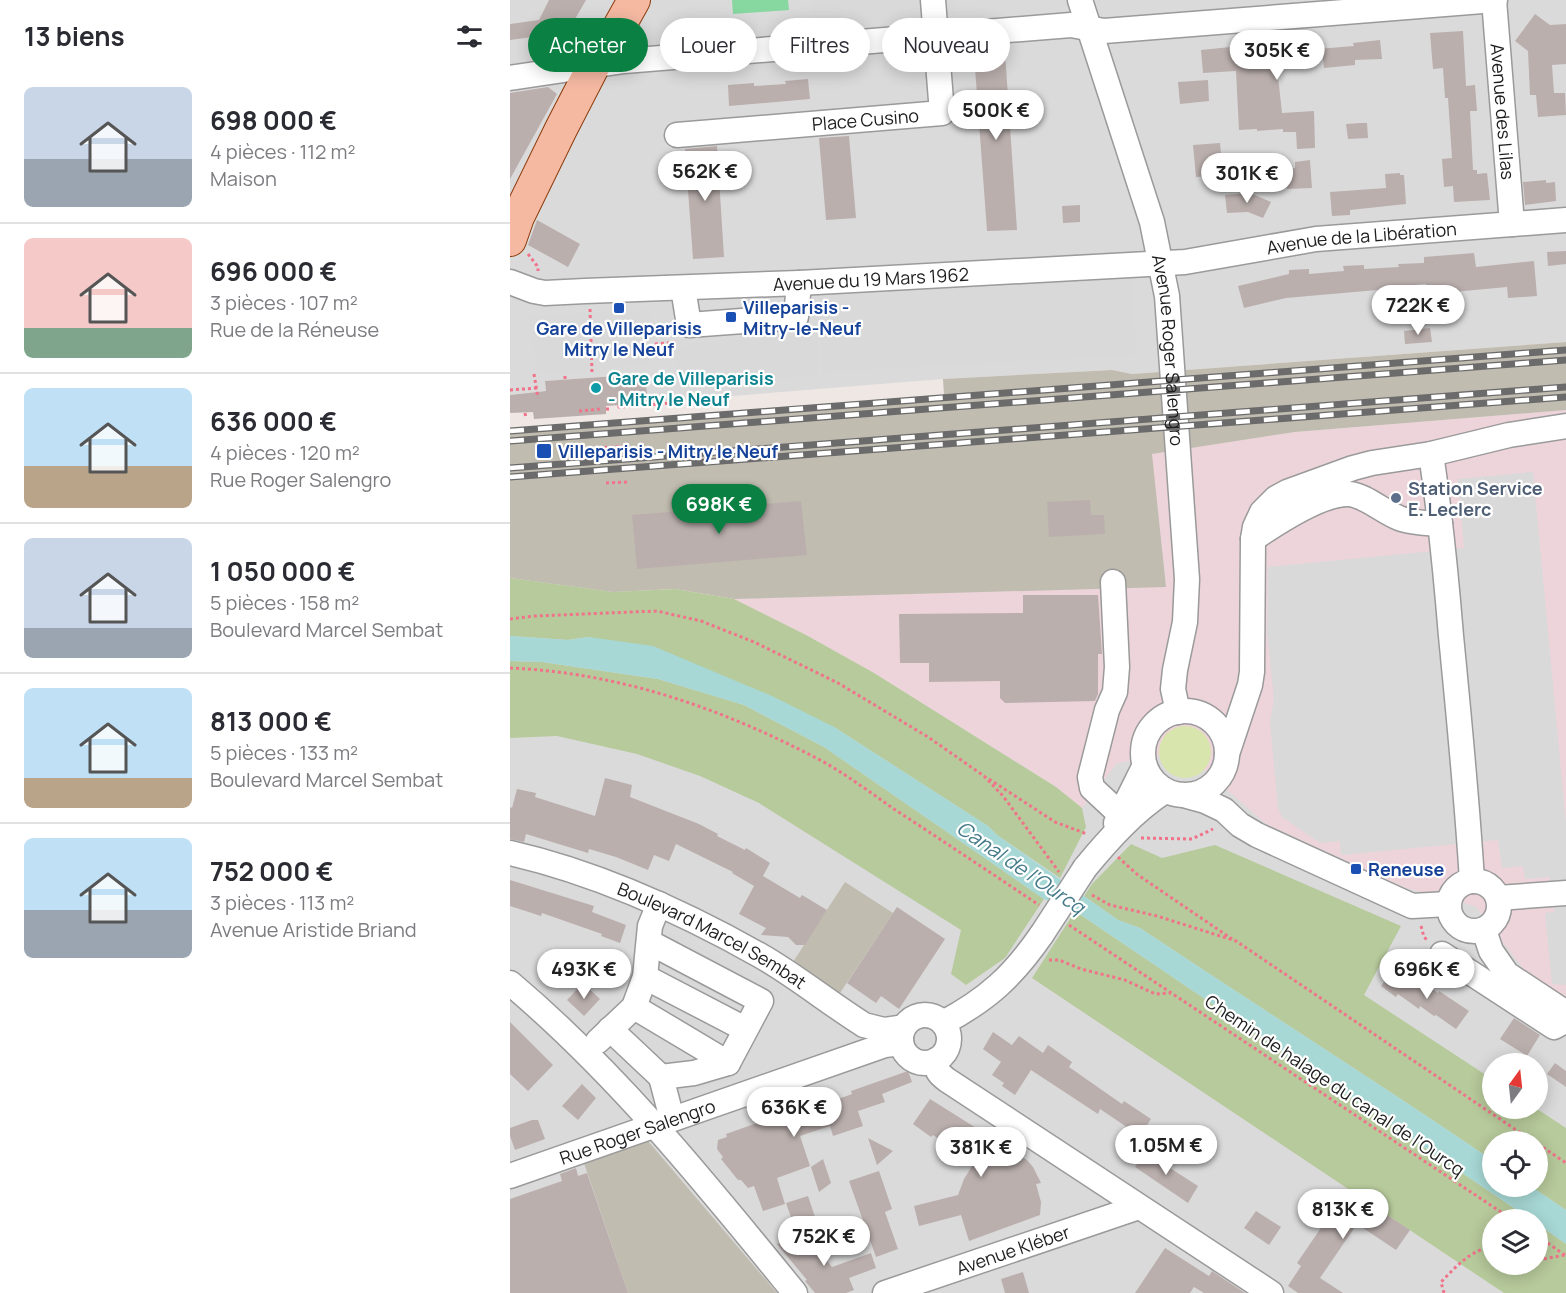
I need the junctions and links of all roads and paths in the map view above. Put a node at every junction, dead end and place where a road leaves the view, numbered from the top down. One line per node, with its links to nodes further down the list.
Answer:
1 (634, 0): 5 (main road)
2 (933, 0): 6 (street, Place Cusino)
3 (1080, 0): 7 (street, Avenue Roger Salengro)
4 (1494, 0): 7 (street); 17 (street, Avenue des Lilas)
5 (624, 18)
6 (935, 18)
7 (1088, 29): 8 (street); 19 (street, Avenue Roger Salengro)
8 (1010, 30)
9 (882, 41): 10 (street)
10 (648, 59)
11 (549, 72): 14 (street)
12 (590, 72): 18 (main road)
13 (939, 72): 15 (street, Place Cusino)
14 (510, 78)
15 (677, 135)
16 (1566, 220): 17 (street, Avenue de la Libération)
17 (1512, 224): 19 (street, Avenue de la Libération)
18 (510, 240)
19 (1160, 263): 21 (street, Avenue du 19 Mars 1962); 47 (street, Avenue Roger Salengro)
20 (510, 282): 22 (street, Avenue du 19 Mars 1962)
21 (799, 283): 22 (street, Avenue du 19 Mars 1962); 22 (street)
22 (683, 288)
23 (590, 309): 26 (path)
24 (675, 342): 25 (path)
25 (655, 344)
26 (592, 373)
27 (534, 374): 28 (path)
28 (537, 388): 29 (path); 30 (path)
29 (510, 390)
30 (538, 398)
31 (672, 403): 32 (path)
32 (619, 405)
33 (601, 409): 34 (path)
34 (579, 411)
35 (1566, 426): 38 (street)
36 (626, 446): 37 (path)
37 (598, 448)
38 (1431, 454): 41 (street); 42 (street)
39 (629, 482): 40 (path)
40 (606, 483)
41 (1440, 524): 42 (street); 59 (street)
42 (1253, 539): 46 (street)
43 (1113, 582): 53 (street)
44 (510, 619): 50 (path)
45 (510, 668): 64 (path)
46 (1244, 701): 47 (street); 48 (street)
47 (1190, 713): 48 (street); 49 (street)
48 (1227, 754): 51 (street)
49 (1144, 767): 52 (street); 53 (street)
50 (984, 776): 56 (path); 58 (path)
51 (1219, 778): 52 (street); 54 (street)
52 (1175, 793): 54 (street); 56 (street)
53 (1121, 815): 56 (street)
54 (1220, 819): 55 (path); 63 (street)
55 (1138, 838)
56 (1109, 850): 58 (street); 68 (path)
57 (510, 854): 62 (street, Boulevard Marcel Sembat)
58 (1078, 878): 68 (path); 71 (street, bridge)
59 (1472, 881): 61 (street); 63 (street)
60 (1566, 893): 61 (street)
61 (1498, 898): 67 (street)
62 (659, 904): 69 (street); 81 (street, Boulevard Marcel Sembat)
63 (1448, 904): 67 (street)
64 (1039, 905)
65 (1420, 923): 70 (path)
66 (1068, 924): 74 (path, Chemin de halage du canal de l'Ourcq)
67 (1484, 930): 76 (street)
68 (1236, 941): 87 (path)
69 (649, 942): 72 (street); 80 (street)
70 (1442, 954): 77 (street)
71 (1023, 962): 74 (path, Chemin de halage du canal de l'Ourcq); 78 (street)
72 (645, 977): 75 (street); 80 (street)
73 (510, 983): 82 (street)
74 (1172, 993): 92 (path, Chemin de halage du canal de l'Ourcq)
75 (634, 1007): 79 (street); 84 (street)
76 (1566, 1013)
77 (1566, 1020)
78 (943, 1023): 81 (street); 83 (street)
79 (610, 1029): 82 (street); 85 (street)
80 (745, 1029): 84 (street)
81 (902, 1035): 83 (street); 86 (street, Rue Roger Salengro)
82 (585, 1054): 86 (street)
83 (936, 1060): 91 (street)
84 (728, 1063): 85 (street)
85 (661, 1077): 86 (street)
86 (663, 1122): 90 (street, Rue Roger Salengro); 97 (street)
87 (1518, 1131)
88 (1548, 1151): 89 (path)
89 (1566, 1163)
90 (510, 1176)
91 (1139, 1207): 98 (street, Avenue Kléber); 99 (street)
92 (1496, 1209)
93 (1548, 1243): 95 (path)
94 (1482, 1248): 100 (path)
95 (1565, 1256): 96 (path)
96 (1548, 1259)
97 (795, 1293)
98 (885, 1293)
99 (1271, 1293)
100 (1444, 1293)

